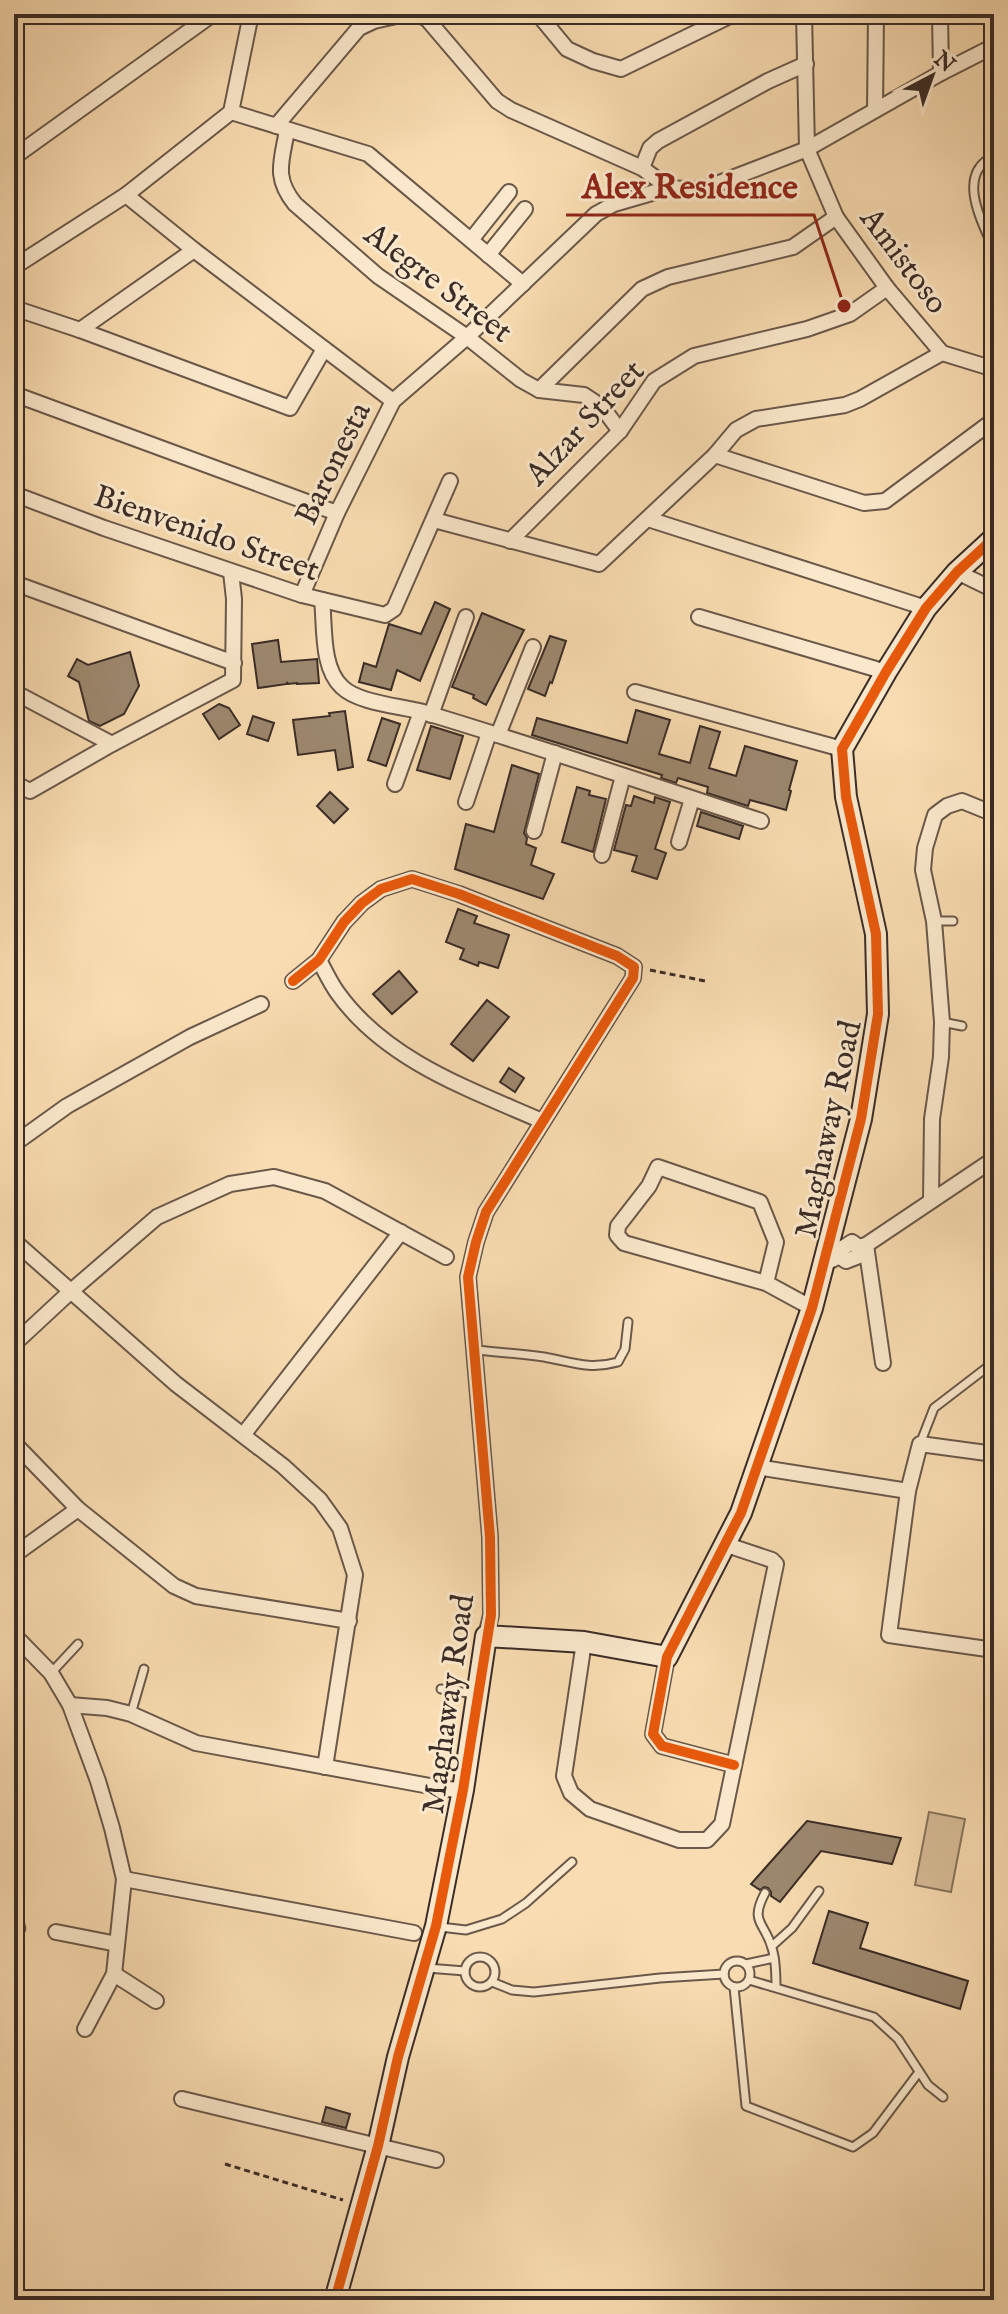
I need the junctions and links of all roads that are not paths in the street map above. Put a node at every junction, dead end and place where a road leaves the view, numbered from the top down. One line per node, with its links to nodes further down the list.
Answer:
1 (213, 14): 18 (street)
2 (251, 14): 14 (street)
3 (405, 14): 15 (street)
4 (417, 14): 19 (street)
5 (734, 14): 9 (street)
6 (804, 14): 11 (street)
7 (876, 14): 13 (street)
8 (940, 14): 12 (street)
9 (546, 16)
10 (994, 46): 12 (street, Baronesta)
11 (806, 64): 16 (street); 19 (street)
12 (941, 73): 13 (street, Baronesta)
13 (875, 110): 16 (street, Baronesta)
14 (231, 112): 15 (street); 22 (street)
15 (281, 128): 25 (street); 34 (street, Alegre Street)
16 (807, 149): 20 (street, Baronesta); 24 (street, Amistoso)
17 (994, 156): 27 (lane)
18 (14, 157)
19 (642, 168): 20 (street)
20 (669, 188): 30 (street, Baronesta)
21 (509, 192): 25 (street)
22 (126, 195): 26 (street); 29 (street)
23 (525, 209): 28 (street)
24 (836, 217): 31 (street, Amistoso); 38 (street)
25 (471, 240): 28 (street)
26 (194, 250): 33 (street); 35 (street)
27 (994, 250)
28 (488, 255): 30 (street)
29 (14, 267)
30 (523, 284): 34 (street, Baronesta)
31 (887, 288): 36 (street, Amistoso); 42 (street, Alzar Street)
32 (14, 308): 33 (street)
33 (80, 330): 35 (street)
34 (467, 337): 38 (street, Alegre Street); 40 (street, Baronesta)
35 (324, 349): 40 (street)
36 (942, 353): 37 (street, Amistoso); 43 (street)
37 (994, 369)
38 (539, 390): 42 (street, Alegre Street)
39 (14, 394): 46 (street)
40 (393, 401): 46 (street, Baronesta)
41 (994, 420): 43 (street)
42 (620, 431): 50 (street, Alzar Street)
43 (715, 455): 47 (street)
44 (450, 481): 48 (street)
45 (14, 494): 51 (street, Bienvenido Street)
46 (337, 513): 55 (street, Baronesta)
47 (648, 519): 50 (street); 57 (street)
48 (434, 520): 50 (street); 56 (street, Bienvenido Street)
49 (994, 538): 52 (street)
50 (510, 541)
51 (231, 572): 55 (street, Bienvenido Street); 61 (street)
52 (957, 572): 54 (street); 57 (street)
53 (14, 583): 61 (street)
54 (994, 590)
55 (302, 595): 56 (street, Bienvenido Street)
56 (322, 600): 65 (street)
57 (926, 608): 62 (street)
58 (466, 617): 65 (street)
59 (699, 617): 62 (street)
60 (533, 647): 66 (street)
61 (234, 663): 67 (street)
62 (886, 672): 68 (street)
63 (14, 692): 67 (street)
64 (635, 692): 68 (street)
65 (426, 713): 66 (street); 72 (street)
66 (493, 734): 69 (street); 74 (street)
67 (112, 744): 71 (street)
68 (842, 749): 95 (street, Maghaway Road)
69 (555, 753): 70 (street); 77 (street)
70 (623, 776): 73 (street); 79 (street)
71 (14, 783)
72 (395, 784)
73 (692, 799): 76 (street); 78 (street)
74 (466, 802)
75 (994, 814): 80 (street)
76 (761, 821)
77 (534, 831)
78 (679, 842)
79 (602, 855)
80 (934, 921): 81 (lane); 85 (street)
81 (953, 921)
82 (319, 960): 83 (street); 87 (street); 87 (street, Maghaway Road)
83 (293, 981)
84 (261, 1004): 88 (street)
85 (942, 1022): 86 (lane); 90 (street)
86 (962, 1026)
87 (542, 1121): 101 (street, Maghaway Road)
88 (14, 1144)
89 (994, 1159): 90 (street)
90 (931, 1200): 93 (street)
91 (401, 1232): 94 (street); 97 (street); 104 (street)
92 (14, 1241): 97 (street)
93 (862, 1246): 95 (street); 103 (street)
94 (446, 1257)
95 (832, 1260): 98 (street, Maghaway Road)
96 (766, 1283): 96 (street); 98 (street)
97 (70, 1292): 100 (street); 104 (street)
98 (812, 1308): 108 (street, Maghaway Road)
99 (628, 1322): 101 (lane)
100 (14, 1344)
101 (475, 1350): 115 (street, Maghaway Road)
102 (994, 1362): 106 (lane)
103 (883, 1363)
104 (243, 1435): 113 (street)
105 (14, 1443): 110 (street)
106 (920, 1444): 107 (street); 109 (street)
107 (994, 1454)
108 (756, 1467): 109 (street); 111 (street, Maghaway Road)
109 (908, 1491): 118 (street)
110 (78, 1509): 112 (street); 113 (street)
111 (724, 1544): 119 (street, Maghaway Road); 126 (street)
112 (14, 1555)
113 (349, 1621): 127 (street)
114 (14, 1635): 121 (street)
115 (486, 1636): 116 (street, Maghaway Road); 123 (street, Maghaway Road)
116 (584, 1642): 119 (street, Maghaway Road); 126 (street)
117 (78, 1644): 121 (lane)
118 (994, 1650)
119 (667, 1657): 126 (street)
120 (144, 1669): 125 (lane)
121 (51, 1673): 124 (street)
122 (441, 1689): 123 (lane)
123 (478, 1695): 128 (street, Maghaway Road)
124 (70, 1705): 125 (street); 130 (street)
125 (131, 1714): 127 (street)
126 (734, 1765)
127 (325, 1767): 128 (street)
128 (463, 1790): 134 (street, Maghaway Road)
129 (572, 1862): 134 (lane)
130 (124, 1879): 136 (street); 138 (street)
131 (819, 1891): 139 (lane)
132 (765, 1893): 139 (lane)
133 (14, 1902): 137 (lane)
134 (436, 1926): 142 (street, Maghaway Road)
135 (56, 1932): 138 (street)
136 (414, 1933)
137 (14, 1936)
138 (117, 1944): 144 (street)
139 (772, 1946): 140 (lane)
140 (774, 1958): 141 (lane); 149 (lane)
141 (746, 1964): 145 (lane); 146 (lane)
142 (424, 1968): 143 (lane); 155 (street, Maghaway Road)
143 (465, 1971): 147 (lane); 147 (lane)
144 (114, 1974): 150 (street); 151 (street)
145 (724, 1974): 147 (lane); 148 (lane)
146 (749, 1980): 148 (lane); 149 (lane)
147 (492, 1982)
148 (734, 1987): 152 (lane)
149 (776, 1987): 152 (lane)
150 (156, 2001)
151 (85, 2029)
152 (919, 2072): 153 (lane)
153 (943, 2097)
154 (182, 2099): 155 (street)
155 (378, 2146): 156 (street); 157 (street, Maghaway Road)
156 (436, 2160)
157 (335, 2300)

